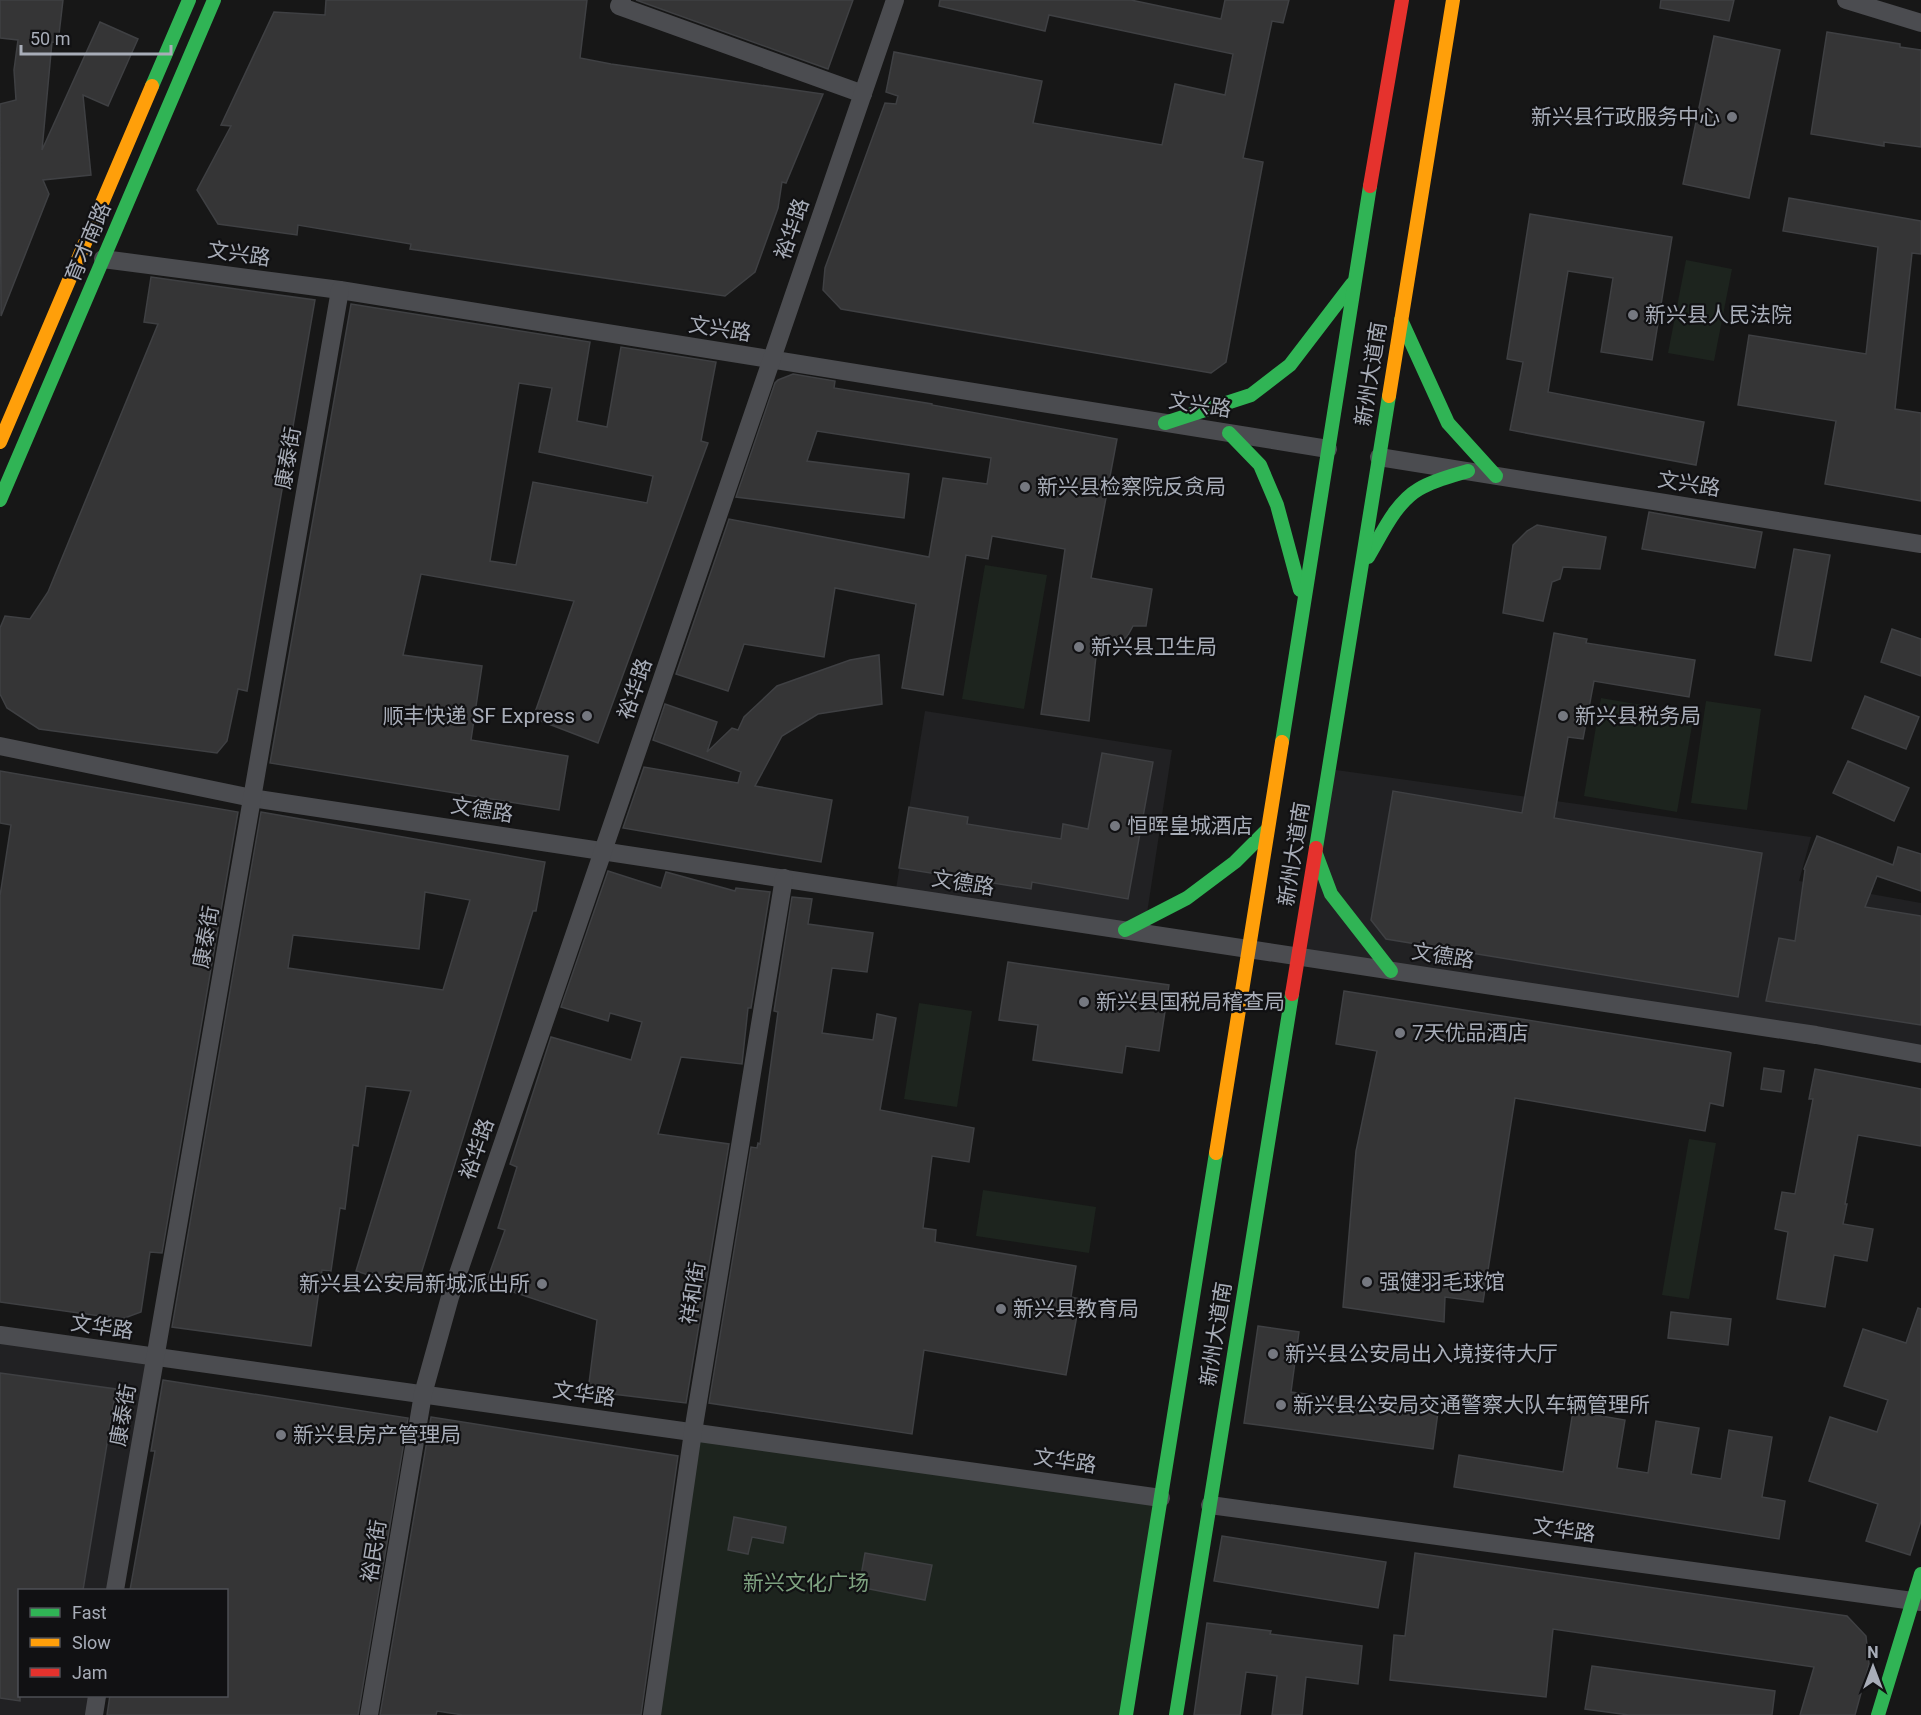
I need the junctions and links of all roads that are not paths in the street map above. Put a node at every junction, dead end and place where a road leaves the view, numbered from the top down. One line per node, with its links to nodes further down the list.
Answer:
1 (189, 0): 19 (main road, 育才南路)
2 (214, 0): 12 (main road, 育才南路)
3 (622, 0): 11 (street)
4 (895, 0): 11 (street, 裕华路)
5 (1402, 0): 10 (main road, 新州大道南)
6 (1453, 0): 15 (main road, 新州大道南)
7 (1846, 0): 9 (street)
8 (1386, 22): 10 (main road)
9 (1921, 23)
10 (1393, 45): 13 (main road, 新州大道南)
11 (863, 93): 16 (street, 裕华路)
12 (103, 259): 14 (street, 文兴路); 21 (main road, 育才南路)
13 (1355, 281): 17 (main road); 22 (main road, 新州大道南)
14 (340, 290): 16 (street, 文兴路); 31 (street, 康泰街)
15 (1401, 320): 23 (main road, 新州大道南); 25 (main road)
16 (771, 360): 17 (street, 文兴路); 33 (street, 裕华路)
17 (1165, 423): 18 (street, 文兴路)
18 (1229, 433): 22 (street, 文兴路); 29 (main road)
19 (0, 442)
20 (0, 447): 21 (main road)
21 (22, 449): 26 (main road, 育才南路)
22 (1328, 449): 29 (main road, 新州大道南)
23 (1379, 457): 24 (street, 文兴路); 28 (main road, 新州大道南)
24 (1468, 471): 25 (street, 文兴路); 28 (main road)
25 (1496, 476): 27 (street, 文兴路)
26 (0, 500)
27 (1921, 544)
28 (1361, 569): 34 (main road, 新州大道南)
29 (1304, 602): 32 (main road, 新州大道南)
30 (0, 746): 31 (street, 文德路)
31 (252, 798): 33 (street, 文德路); 42 (street, 康泰街)
32 (1268, 830): 36 (main road); 37 (main road, 新州大道南)
33 (603, 851): 35 (street, 文德路); 43 (street, 裕华路)
34 (1315, 852): 38 (main road, 新州大道南); 39 (main road)
35 (784, 878): 36 (street, 文德路); 44 (street, 祥和街)
36 (1125, 930): 37 (street, 文德路)
37 (1248, 949): 38 (street, 文德路); 45 (main road, 新州大道南)
38 (1298, 957): 39 (street, 文德路); 46 (main road, 新州大道南)
39 (1391, 970): 40 (street, 文德路)
40 (1921, 1054)
41 (0, 1335): 42 (street, 文华路)
42 (156, 1357): 43 (street, 文华路); 48 (street, 康泰街)
43 (423, 1394): 44 (street, 文华路); 52 (street, 裕民街)
44 (693, 1432): 45 (street, 文华路); 53 (street, 祥和街)
45 (1161, 1498): 54 (main road, 新州大道南)
46 (1210, 1504): 49 (street, 文华路); 55 (main road, 新州大道南)
47 (1921, 1574): 49 (main road)
48 (116, 1589)
49 (1917, 1602): 56 (main road)
50 (97, 1697): 51 (street)
51 (94, 1715)
52 (369, 1715)
53 (652, 1715)
54 (1126, 1715)
55 (1176, 1715)
56 (1878, 1715)

